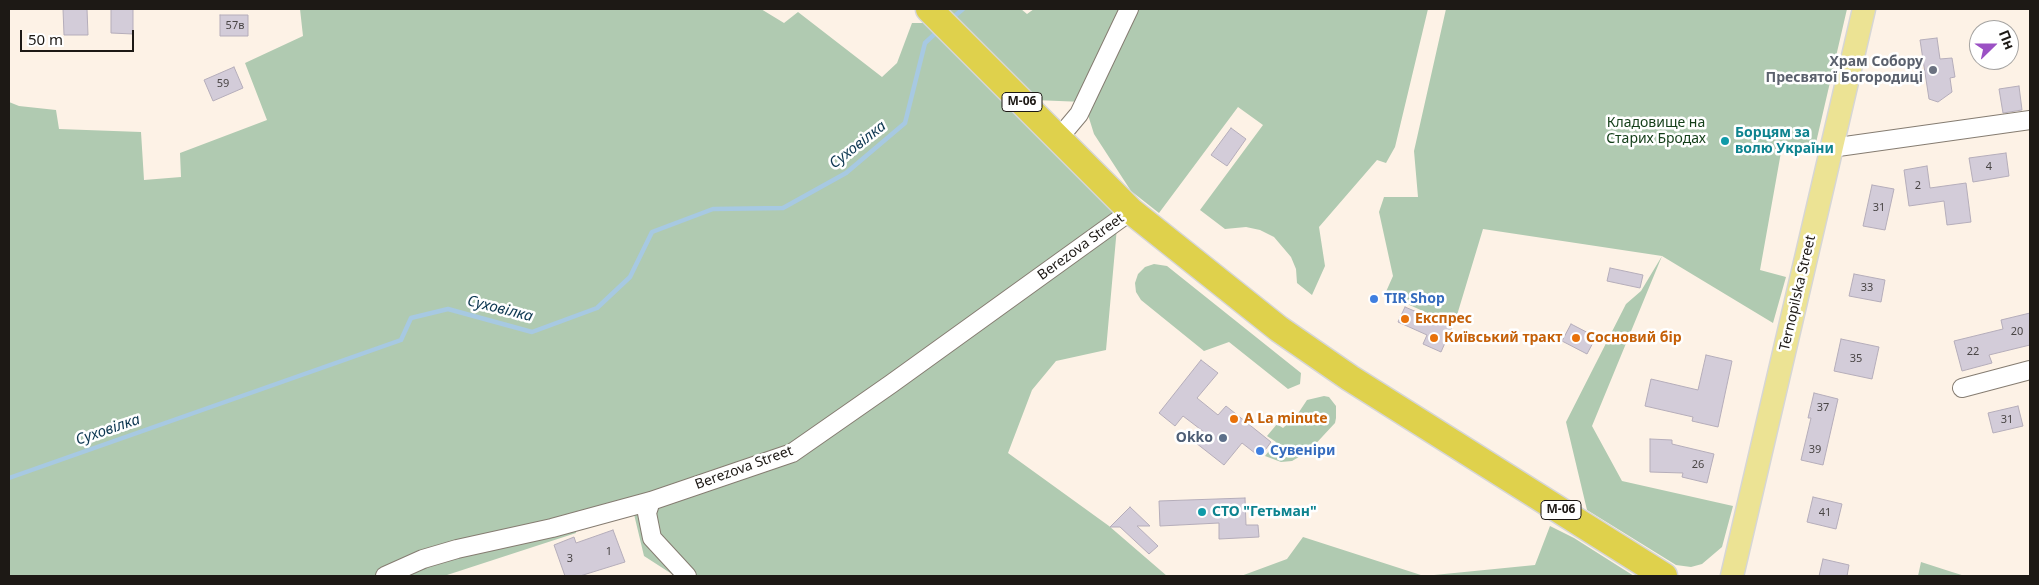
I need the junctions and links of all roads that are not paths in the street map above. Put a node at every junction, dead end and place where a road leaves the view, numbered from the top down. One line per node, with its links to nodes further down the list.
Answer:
1 (930, 9): 5 (highway, М-06)
2 (1129, 9): 5 (street)
3 (1864, 9): 6 (main road, Ternopilska Street)
4 (2030, 120): 6 (street)
5 (1058, 139): 7 (highway, М-06)
6 (1831, 148): 14 (main road, Ternopilska Street)
7 (1130, 211): 10 (street, Berezova Street); 13 (highway, М-06)
8 (2030, 370): 9 (street)
9 (1962, 388)
10 (651, 501): 11 (street, Berezova Street); 12 (street)
11 (385, 576)
12 (687, 576)
13 (1664, 576)
14 (1732, 576)

